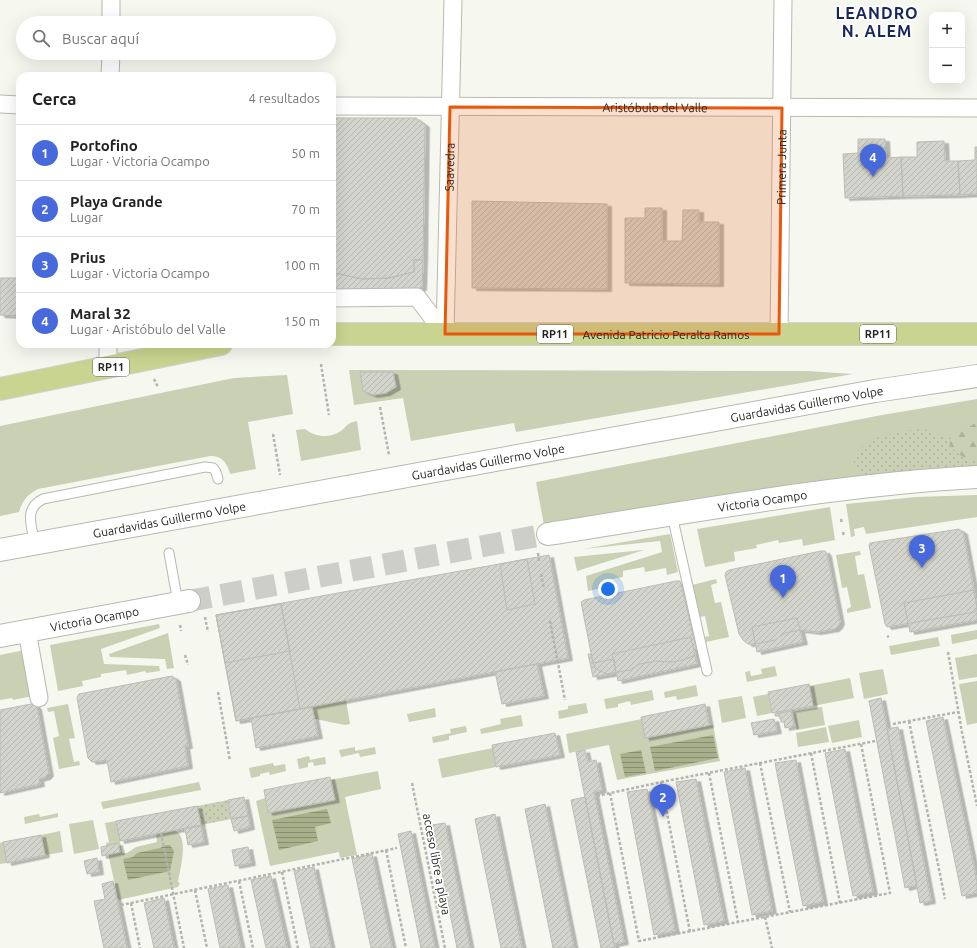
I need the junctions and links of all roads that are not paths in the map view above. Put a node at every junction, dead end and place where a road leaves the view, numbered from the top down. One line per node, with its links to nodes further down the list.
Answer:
1 (111, 0): 4 (street)
2 (453, 0): 10 (street, Saavedra)
3 (783, 0): 11 (street, Primera Junta)
4 (111, 16)
5 (111, 60): 6 (street)
6 (110, 72)
7 (0, 104): 8 (street)
8 (16, 104)
9 (336, 106): 10 (street, Aristóbulo del Valle)
10 (450, 107): 11 (street, Aristóbulo del Valle); 15 (street, Saavedra)
11 (782, 108): 12 (street, Aristóbulo del Valle); 16 (street, Primera Junta)
12 (977, 108)
13 (336, 298): 15 (street)
14 (336, 334): 15 (main road, Avenida Patricio Peralta Ramos / RP11)
15 (445, 334): 16 (main road, Avenida Patricio Peralta Ramos / RP11)
16 (779, 334): 17 (main road, Avenida Patricio Peralta Ramos / RP11)
17 (977, 334)
18 (108, 348): 20 (street)
19 (202, 348): 20 (main road, RP11)
20 (108, 368): 22 (main road, RP11)
21 (977, 376): 27 (main road, Guardavidas Guillermo Volpe)
22 (0, 389)
23 (977, 477): 25 (main road, Victoria Ocampo)
24 (218, 479): 27 (lane)
25 (672, 515): 26 (main road, Victoria Ocampo); 33 (lane)
26 (548, 534)
27 (34, 544): 28 (main road, Guardavidas Guillermo Volpe)
28 (0, 550)
29 (169, 553): 30 (lane)
30 (184, 602): 31 (main road, Victoria Ocampo)
31 (27, 631): 32 (main road, Victoria Ocampo); 34 (street)
32 (0, 636)
33 (707, 671)
34 (39, 698)

